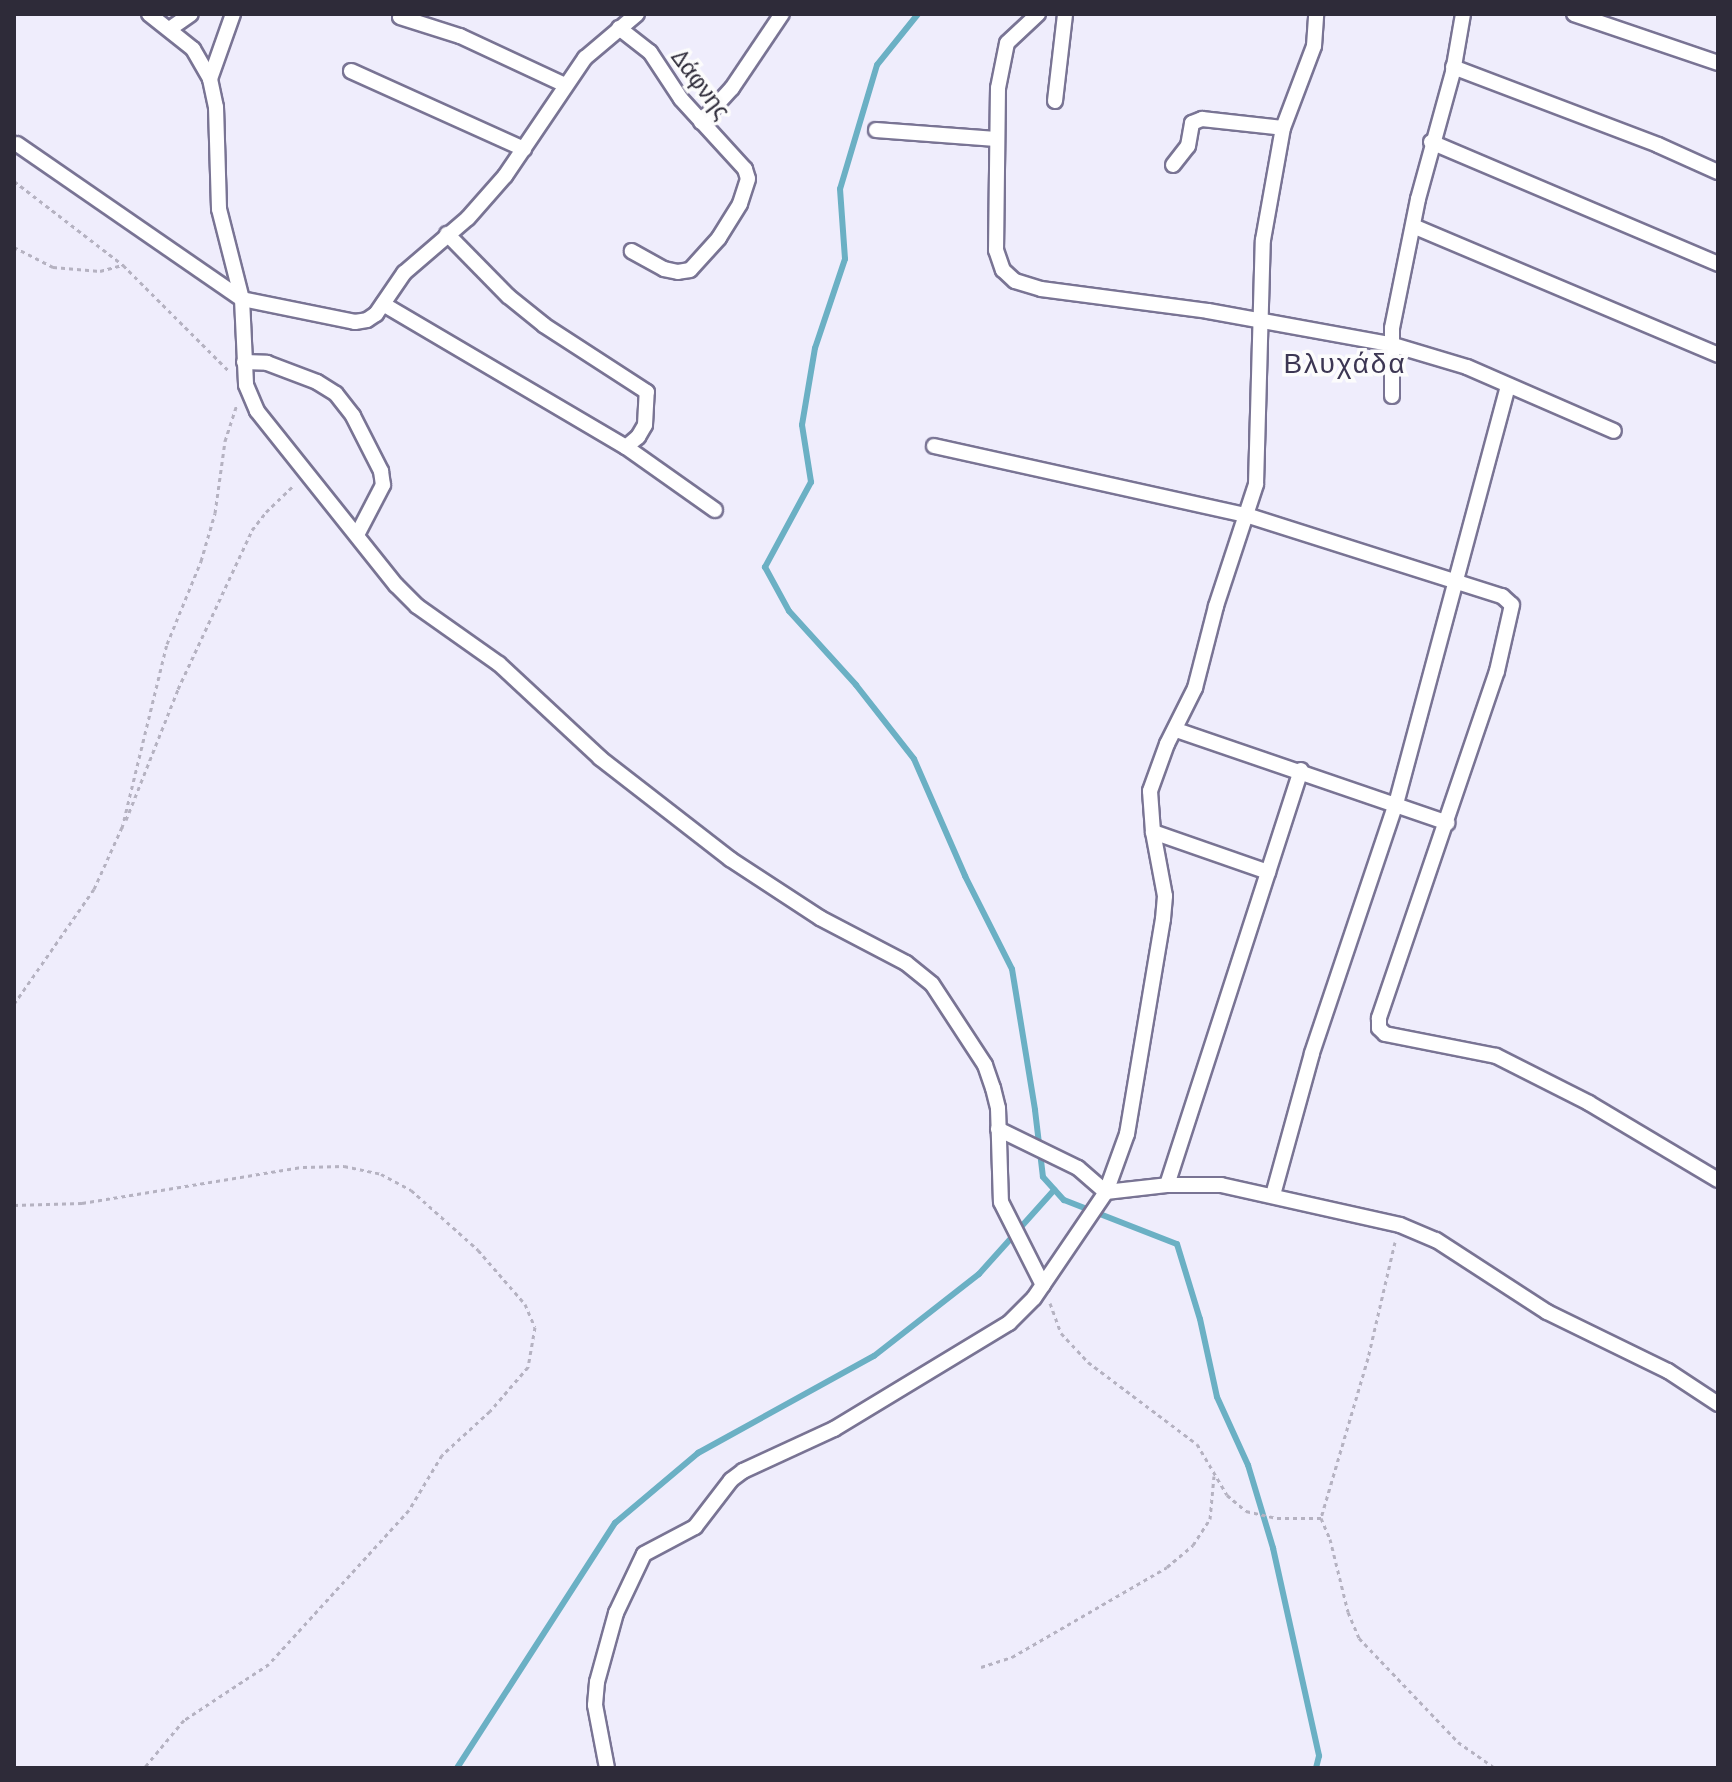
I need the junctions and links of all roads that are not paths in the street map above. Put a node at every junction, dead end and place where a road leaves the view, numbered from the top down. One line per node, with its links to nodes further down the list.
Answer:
1 (149, 14): 12 (street)
2 (191, 14): 12 (street)
3 (233, 14): 17 (street)
4 (637, 14): 13 (street)
5 (782, 14): 20 (street)
6 (1038, 14): 23 (street)
7 (1065, 14): 19 (street)
8 (1316, 14): 21 (street)
9 (1463, 14): 15 (street)
10 (1574, 14): 14 (street)
11 (400, 17): 18 (street)
12 (171, 28): 17 (street)
13 (619, 28): 18 (street); 20 (street, Δάφνης)
14 (1718, 63)
15 (1453, 67): 24 (street); 28 (street)
16 (351, 71): 26 (street)
17 (210, 79): 33 (street)
18 (565, 85): 26 (street)
19 (1055, 101)
20 (701, 122): 31 (street, Δάφνης)
21 (1283, 128): 27 (street); 35 (street)
22 (876, 130): 23 (street)
23 (996, 139): 35 (street)
24 (1431, 142): 29 (street); 32 (street)
25 (17, 144): 33 (street)
26 (524, 149): 30 (street)
27 (1173, 165)
28 (1718, 172)
29 (1413, 226): 36 (street); 37 (street)
30 (447, 234): 34 (street); 43 (street)
31 (632, 251)
32 (1718, 264)
33 (242, 299): 34 (street); 38 (street)
34 (383, 304): 43 (street)
35 (1259, 320): 36 (street); 45 (street)
36 (1390, 344): 39 (street); 40 (street)
37 (1718, 355)
38 (244, 362): 46 (street); 46 (street)
39 (1508, 386): 41 (street); 47 (street)
40 (1392, 396)
41 (1614, 431)
42 (934, 446): 45 (street)
43 (626, 447): 44 (street)
44 (715, 510)
45 (1246, 515): 47 (street); 48 (street)
46 (357, 535): 54 (street)
47 (1456, 580): 50 (street); 51 (street)
48 (1176, 730): 49 (street); 52 (street)
49 (1301, 770): 50 (street); 53 (street)
50 (1396, 804): 51 (street); 58 (street)
51 (1447, 823): 55 (street)
52 (1153, 832): 53 (street); 57 (street)
53 (1268, 872): 56 (street)
54 (998, 1129): 57 (street); 59 (street)
55 (1718, 1180)
56 (1167, 1185): 57 (street); 58 (street)
57 (1106, 1192): 59 (street)
58 (1273, 1195): 60 (street)
59 (1043, 1285): 61 (street)
60 (1718, 1404)
61 (607, 1768)

